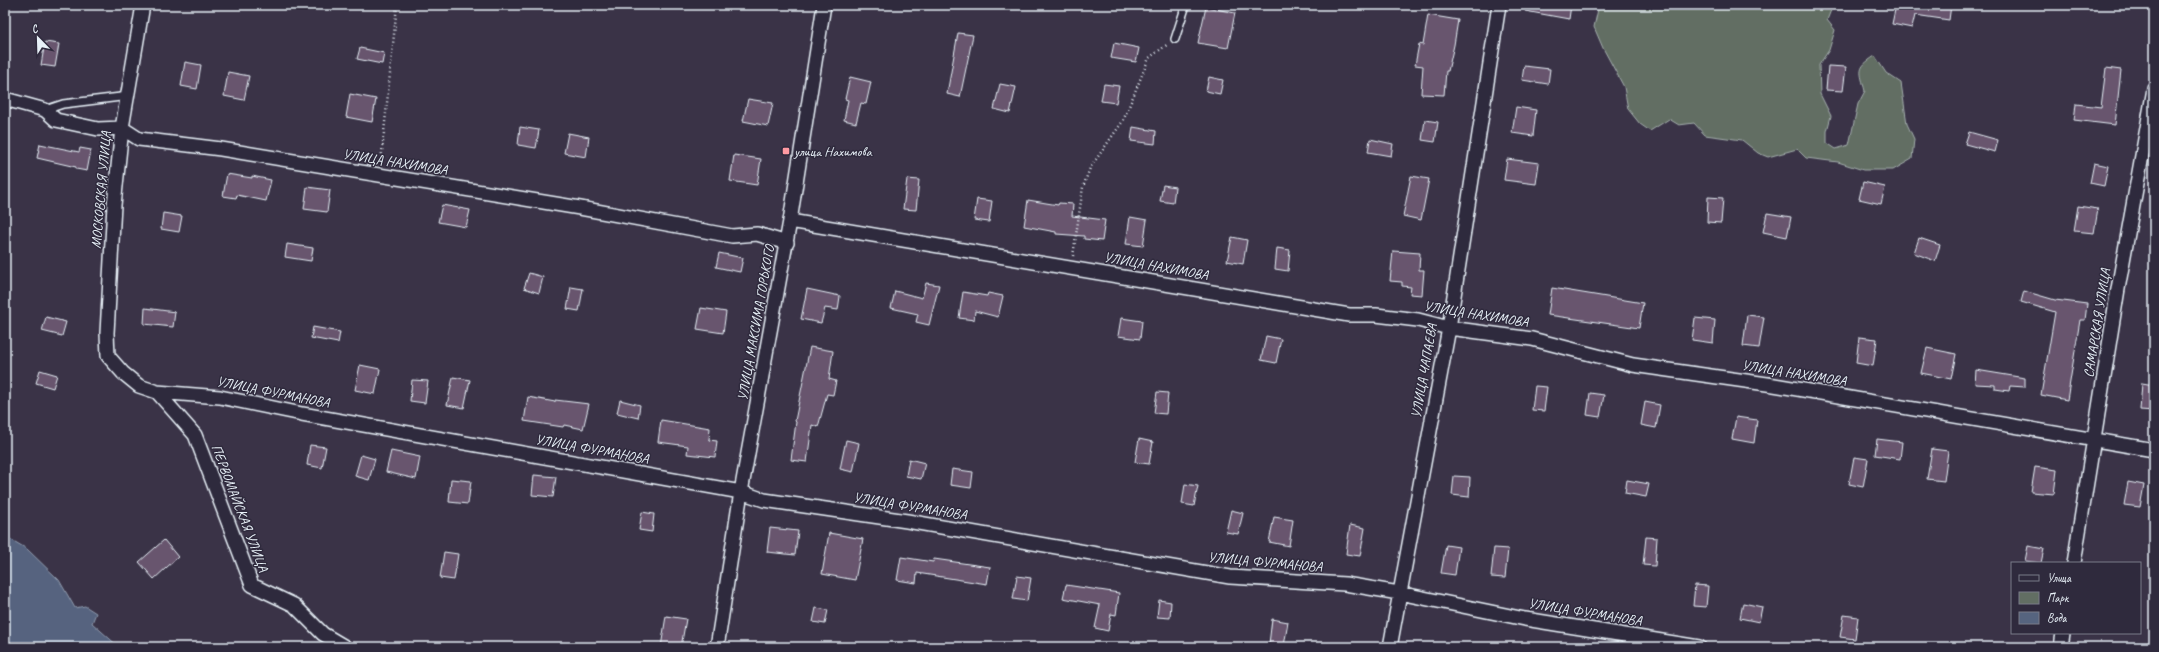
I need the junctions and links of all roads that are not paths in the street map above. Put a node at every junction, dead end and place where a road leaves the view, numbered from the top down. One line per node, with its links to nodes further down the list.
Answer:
1 (143, 5): 7 (street, МОСКОВСКАЯ УЛИЦА)
2 (824, 5): 11 (street, УЛИЦА МАКСИМА ГОРЬКОГО)
3 (1186, 5): 5 (lane)
4 (1499, 5): 13 (street, УЛИЦА ЧАПАЕВА)
5 (1174, 39)
6 (2154, 89): 16 (street, САМАРСКАЯ УЛИЦА)
7 (129, 96): 9 (lane); 10 (street, МОСКОВСКАЯ УЛИЦА)
8 (5, 99): 9 (street)
9 (45, 110): 10 (street)
10 (122, 128): 12 (street, УЛИЦА НАХИМОВА); 14 (street, МОСКОВСКАЯ УЛИЦА)
11 (790, 221): 12 (street, УЛИЦА МАКСИМА ГОРЬКОГО); 13 (street, УЛИЦА НАХИМОВА)
12 (787, 243): 18 (street, УЛИЦА МАКСИМА ГОРЬКОГО)
13 (1449, 328): 16 (street, УЛИЦА НАХИМОВА); 20 (street, УЛИЦА ЧАПАЕВА)
14 (123, 373): 15 (street, УЛИЦА ФУРМАНОВА)
15 (156, 392): 18 (street, УЛИЦА ФУРМАНОВА); 22 (street, ПЕРВОМАЙСКАЯ УЛИЦА)
16 (2094, 441): 17 (street, УЛИЦА НАХИМОВА); 19 (street, САМАРСКАЯ УЛИЦА)
17 (2154, 450)
18 (741, 492): 20 (street, УЛИЦА ФУРМАНОВА); 23 (street, УЛИЦА МАКСИМА ГОРЬКОГО)
19 (2074, 562)
20 (1399, 593): 24 (street, УЛИЦА ЧАПАЕВА); 25 (street, УЛИЦА ФУРМАНОВА)
21 (2063, 634): 26 (street)
22 (345, 647)
23 (717, 647)
24 (1390, 647)
25 (1699, 647)
26 (2061, 647)

